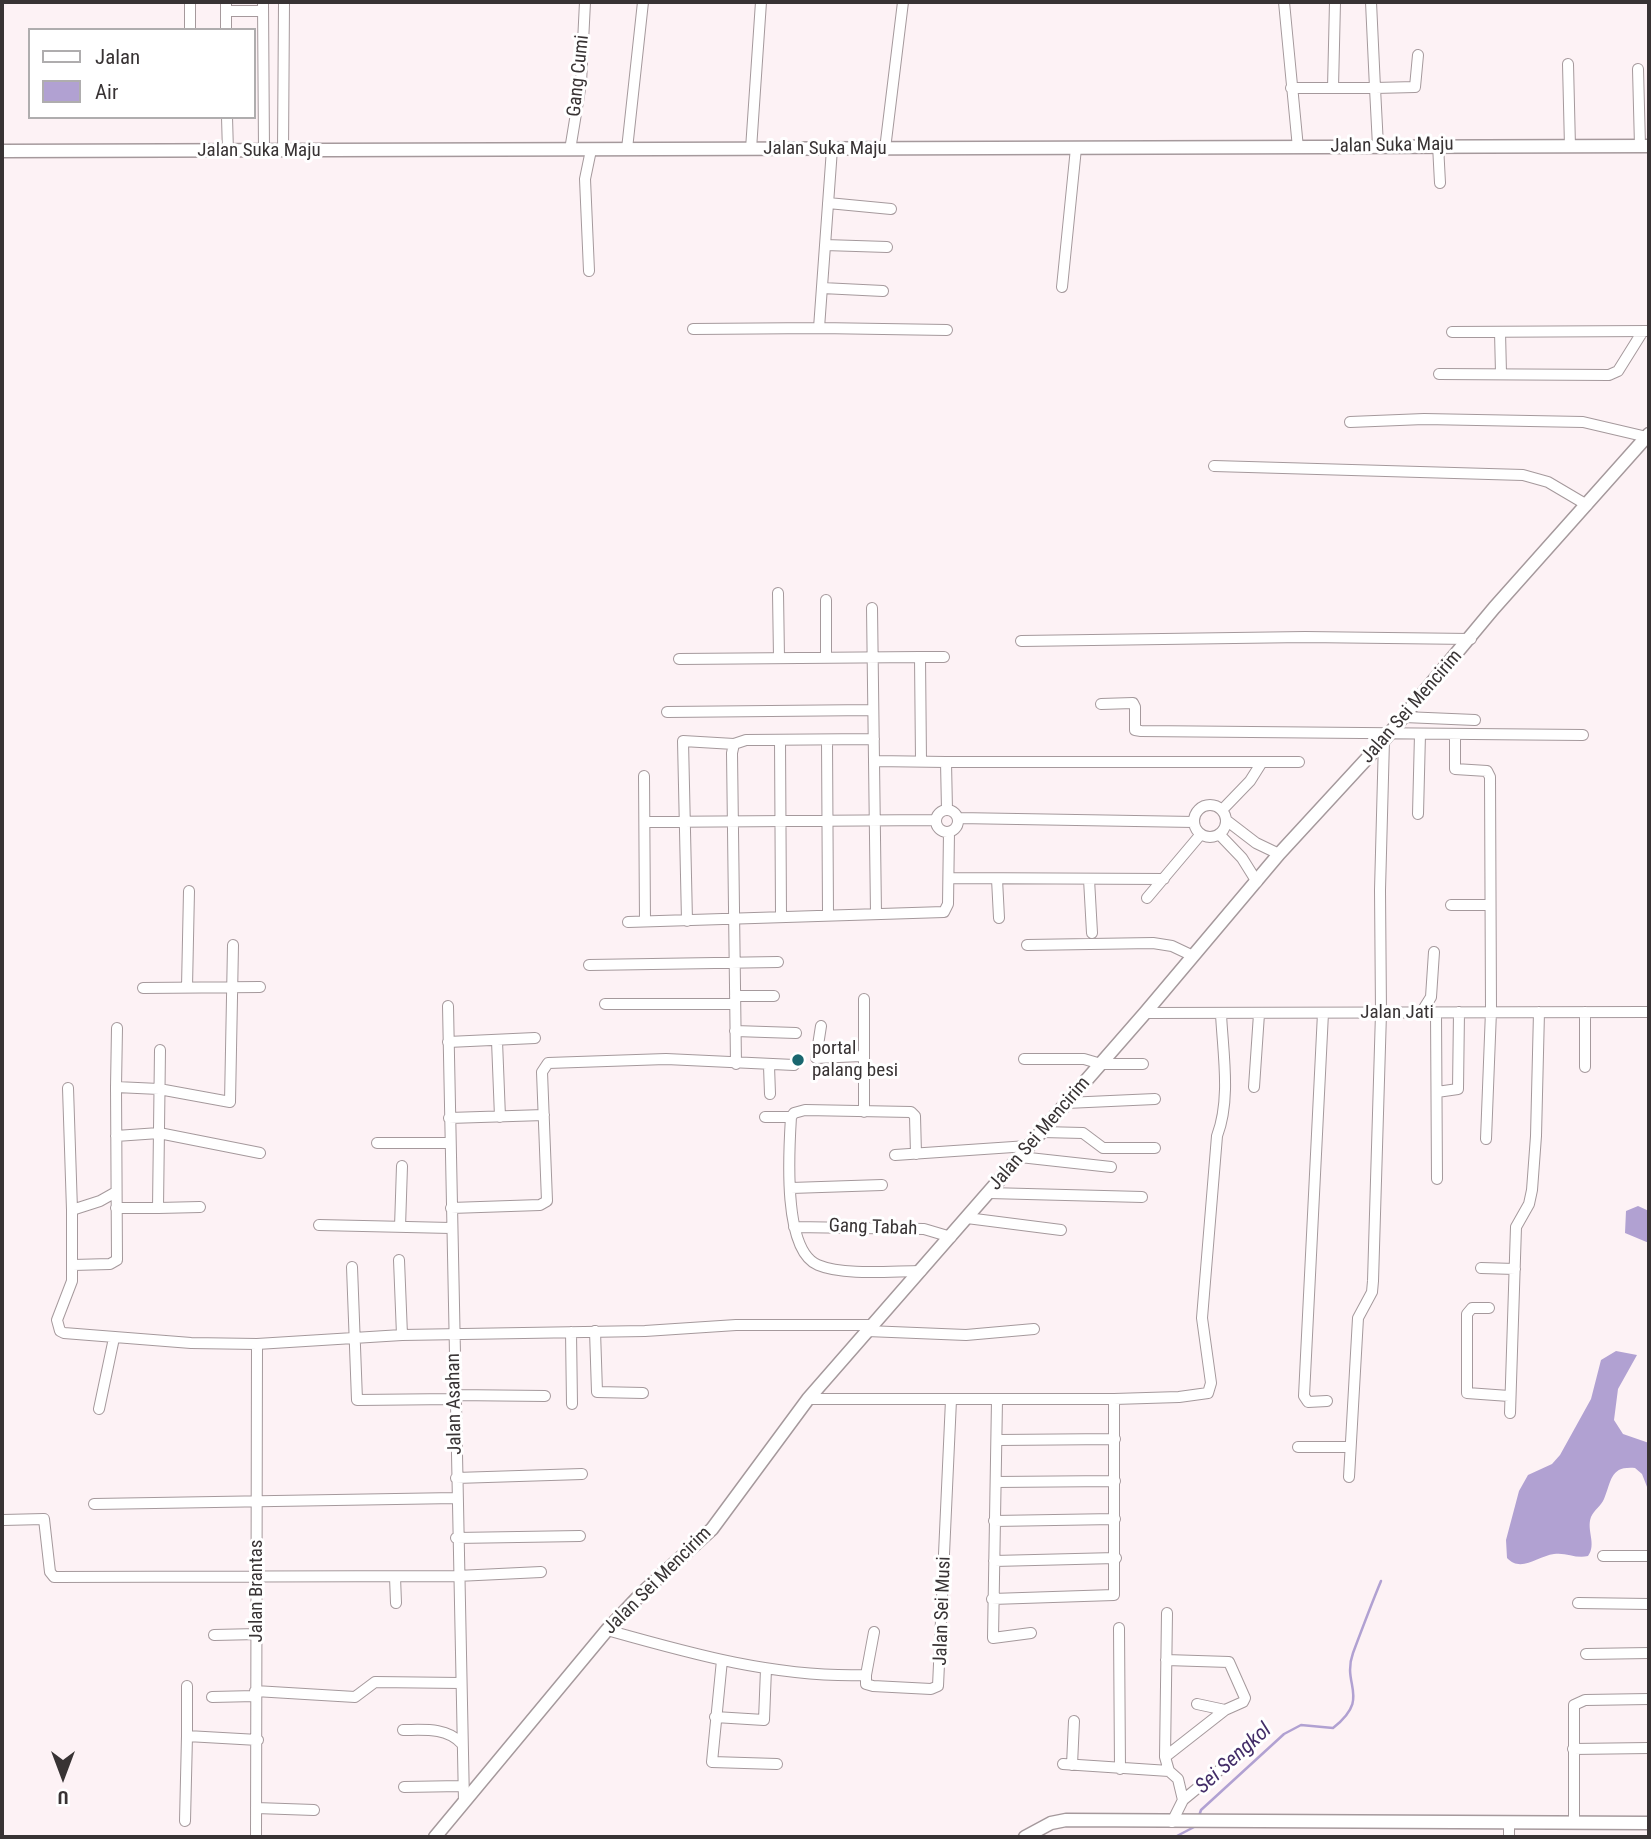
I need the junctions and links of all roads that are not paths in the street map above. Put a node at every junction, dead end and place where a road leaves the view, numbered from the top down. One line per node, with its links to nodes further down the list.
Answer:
1 (190, 2): 12 (street)
2 (284, 2): 35 (street)
3 (585, 2): 27 (street, Gang Cumi)
4 (643, 2): 28 (street)
5 (761, 2): 29 (street)
6 (903, 2): 31 (street)
7 (1284, 2): 17 (street)
8 (1335, 2): 18 (street)
9 (1371, 2): 19 (street)
10 (226, 6): 11 (street); 13 (street)
11 (263, 6): 34 (street)
12 (190, 28)
13 (226, 28)
14 (1418, 55): 19 (street)
15 (1568, 64): 24 (street)
16 (1638, 69): 23 (street)
17 (1291, 88): 18 (street); 26 (street)
18 (1333, 88): 19 (street)
19 (1375, 88): 22 (street)
20 (227, 119): 36 (street)
21 (1438, 145): 22 (street, Jalan Suka Maju); 24 (street, Jalan Suka Maju); 37 (street)
22 (1378, 146): 26 (street, Jalan Suka Maju)
23 (1645, 146): 24 (street, Jalan Suka Maju)
24 (1570, 147)
25 (1076, 148): 26 (street, Jalan Suka Maju); 31 (street, Jalan Suka Maju); 43 (street)
26 (1298, 148)
27 (570, 149): 33 (street, Jalan Suka Maju); 35 (street, Jalan Suka Maju)
28 (627, 149): 29 (street, Jalan Suka Maju); 33 (street, Jalan Suka Maju)
29 (751, 149): 30 (street, Jalan Suka Maju)
30 (832, 149): 31 (street, Jalan Suka Maju); 38 (street)
31 (885, 149)
32 (2, 150): 36 (street, Jalan Suka Maju)
33 (591, 150): 42 (street)
34 (264, 151): 35 (street, Jalan Suka Maju); 36 (street, Jalan Suka Maju)
35 (283, 151)
36 (228, 152)
37 (1440, 183)
38 (828, 203): 39 (street); 40 (street)
39 (891, 209)
40 (825, 244): 41 (street); 44 (street)
41 (887, 247)
42 (589, 271)
43 (1062, 287)
44 (822, 288): 45 (street); 46 (street)
45 (883, 291)
46 (819, 328): 47 (street); 48 (street)
47 (693, 329)
48 (947, 330)
49 (1646, 331): 51 (street); 52 (street)
50 (1452, 332): 51 (street)
51 (1500, 332): 52 (street)
52 (1501, 373): 53 (street)
53 (1439, 374)
54 (1350, 422): 55 (street)
55 (1648, 436): 57 (street, Jalan Sei Mencirim)
56 (1214, 466): 57 (street)
57 (1587, 505): 61 (street, Jalan Sei Mencirim)
58 (778, 593): 66 (street)
59 (826, 600): 67 (street)
60 (872, 608): 63 (street)
61 (1471, 639): 62 (street); 72 (street, Jalan Sei Mencirim)
62 (1021, 641)
63 (873, 657): 64 (street); 67 (street); 70 (street)
64 (920, 657): 65 (street); 83 (street)
65 (944, 657)
66 (779, 658): 67 (street); 68 (street)
67 (826, 658)
68 (679, 659)
69 (1101, 704): 77 (street)
70 (873, 710): 71 (street); 78 (street)
71 (667, 712)
72 (1404, 717): 73 (street); 77 (street, Jalan Sei Mencirim)
73 (1475, 720)
74 (1420, 734): 76 (street); 77 (street); 89 (street)
75 (1583, 735): 76 (street)
76 (1455, 736): 114 (street)
77 (1387, 737): 104 (street, Jalan Sei Mencirim); 147 (street)
78 (874, 739): 80 (street); 82 (street)
79 (780, 740): 80 (street); 81 (street); 97 (street)
80 (827, 740): 98 (street)
81 (734, 744): 93 (street); 96 (street)
82 (874, 761): 83 (street); 94 (street)
83 (920, 761): 84 (street)
84 (946, 762): 85 (street); 88 (street)
85 (1262, 762): 86 (street); 90 (street)
86 (1299, 762)
87 (644, 776): 95 (street)
88 (947, 810): 91 (street); 92 (street)
89 (1418, 814)
90 (1224, 815): 99 (street); 102 (street); 103 (street)
91 (958, 818): 99 (street); 100 (street)
92 (936, 820): 94 (street); 100 (street)
93 (684, 821): 95 (street); 96 (street); 120 (street)
94 (875, 821): 98 (street); 115 (street)
95 (645, 822): 121 (street)
96 (732, 822): 97 (street); 119 (street)
97 (779, 822): 98 (street); 116 (street)
98 (826, 822): 117 (street)
99 (1194, 822): 101 (street)
100 (950, 832): 106 (street)
101 (1202, 834): 102 (street); 109 (street)
102 (1219, 834): 105 (street)
103 (1256, 843): 104 (street); 105 (street)
104 (1279, 854): 110 (street, Jalan Sei Mencirim)
105 (1242, 858): 110 (street)
106 (949, 878): 107 (street); 115 (street)
107 (997, 879): 108 (street); 118 (street)
108 (1089, 879): 109 (street); 123 (street)
109 (1164, 879): 112 (street)
110 (1257, 882): 127 (street, Jalan Sei Mencirim)
111 (188, 891): 131 (street)
112 (1147, 898)
113 (1451, 905): 114 (street)
114 (1490, 905): 141 (street)
115 (876, 914): 117 (street)
116 (781, 915): 117 (street); 119 (street)
117 (828, 915)
118 (999, 918)
119 (731, 919): 120 (street); 128 (street)
120 (687, 920): 121 (street)
121 (645, 921): 122 (street)
122 (628, 922)
123 (1091, 933)
124 (233, 945): 132 (street)
125 (1027, 945): 127 (street)
126 (1434, 952): 148 (street)
127 (1191, 955): 145 (street, Jalan Sei Mencirim)
128 (733, 962): 129 (street); 130 (street); 137 (street)
129 (778, 962)
130 (589, 965)
131 (187, 987): 132 (street); 134 (street)
132 (232, 987): 133 (street); 171 (street)
133 (260, 987)
134 (143, 988)
135 (774, 996): 137 (street)
136 (864, 999): 160 (street)
137 (735, 1000): 138 (street); 154 (street)
138 (605, 1004)
139 (448, 1006): 158 (street, Jalan Asahan)
140 (1459, 1012): 141 (street, Jalan Jati); 149 (street, Jalan Jati); 172 (street)
141 (1491, 1012): 142 (street, Jalan Jati); 185 (street)
142 (1539, 1012): 143 (street, Jalan Jati); 218 (street)
143 (1585, 1012): 144 (street, Jalan Jati); 167 (street)
144 (1649, 1012)
145 (1145, 1013): 150 (street, Jalan Jati); 164 (street, Jalan Sei Mencirim)
146 (1323, 1013): 147 (street, Jalan Jati); 151 (street, Jalan Jati); 238 (street)
147 (1381, 1013): 148 (street, Jalan Jati); 245 (street)
148 (1421, 1013): 149 (street, Jalan Jati)
149 (1436, 1013): 172 (street)
150 (1221, 1014): 151 (street, Jalan Jati); 235 (street)
151 (1259, 1014): 169 (street)
152 (821, 1026): 160 (street)
153 (117, 1028): 168 (street)
154 (735, 1031): 155 (street); 163 (street)
155 (796, 1032)
156 (535, 1038): 157 (street)
157 (497, 1041): 158 (street); 178 (street)
158 (448, 1042): 181 (street, Jalan Asahan)
159 (160, 1050): 171 (street)
160 (861, 1056): 176 (street)
161 (1024, 1059): 164 (street)
162 (1143, 1063): 164 (street)
163 (736, 1064): 166 (street); 177 (street)
164 (1101, 1064): 175 (street, Jalan Sei Mencirim)
165 (794, 1065): 166 (street)
166 (769, 1066): 173 (street)
167 (1585, 1066)
168 (116, 1087): 171 (street); 184 (street)
169 (1254, 1087)
170 (68, 1088): 206 (street)
171 (159, 1089): 183 (street)
172 (1437, 1093): 196 (street)
173 (770, 1094)
174 (1154, 1099): 175 (street)
175 (1066, 1103): 182 (street, Jalan Sei Mencirim)
176 (864, 1112): 180 (street); 191 (street)
177 (544, 1115): 178 (street); 205 (street)
178 (500, 1116): 181 (street)
179 (765, 1116): 180 (street)
180 (791, 1117): 198 (street)
181 (449, 1118): 187 (street, Jalan Asahan)
182 (1042, 1132): 188 (street, Jalan Sei Mencirim); 189 (street)
183 (159, 1133): 184 (street); 190 (street); 204 (street)
184 (116, 1136): 199 (street)
185 (1486, 1139)
186 (377, 1143): 187 (street)
187 (450, 1143): 205 (street, Jalan Asahan)
188 (1028, 1146): 191 (street); 193 (street, Jalan Sei Mencirim)
189 (1155, 1147)
190 (260, 1153)
191 (916, 1154): 192 (street)
192 (895, 1155)
193 (1020, 1157): 195 (street); 200 (street, Jalan Sei Mencirim)
194 (402, 1166): 209 (street)
195 (1111, 1167)
196 (1437, 1179)
197 (882, 1185): 198 (street)
198 (792, 1188): 210 (street)
199 (116, 1192): 203 (street); 206 (street)
200 (989, 1193): 201 (street); 207 (street, Jalan Sei Mencirim)
201 (1142, 1197)
202 (200, 1207): 204 (street)
203 (116, 1208): 204 (street); 215 (street)
204 (158, 1208)
205 (452, 1208): 211 (street, Jalan Asahan)
206 (72, 1210): 215 (street)
207 (967, 1219): 212 (street); 213 (street, Jalan Sei Mencirim)
208 (319, 1225): 209 (street)
209 (400, 1227): 211 (street)
210 (794, 1227): 213 (street, Gang Tabah); 219 (street)
211 (452, 1228): 226 (street, Jalan Asahan)
212 (1061, 1230)
213 (951, 1237): 219 (street, Jalan Sei Mencirim)
214 (398, 1260): 225 (street)
215 (73, 1265): 227 (street)
216 (352, 1267): 228 (street)
217 (1481, 1268): 218 (street)
218 (1515, 1269): 232 (street)
219 (921, 1272): 221 (street, Jalan Sei Mencirim)
220 (1489, 1308): 232 (street)
221 (870, 1328): 222 (street); 223 (street); 234 (street, Jalan Sei Mencirim)
222 (1034, 1329)
223 (595, 1331): 224 (street); 230 (street)
224 (571, 1332): 226 (street); 239 (street)
225 (402, 1335): 226 (street); 228 (street)
226 (454, 1335): 233 (street, Jalan Asahan)
227 (114, 1338): 229 (street); 240 (street)
228 (355, 1338): 229 (street); 233 (street)
229 (257, 1344): 252 (street, Jalan Brantas)
230 (643, 1393)
231 (545, 1396): 233 (street)
232 (1509, 1396): 241 (street)
233 (454, 1397): 248 (street, Jalan Asahan)
234 (808, 1399): 236 (street); 273 (street, Jalan Sei Mencirim)
235 (1114, 1399): 237 (street); 242 (street)
236 (951, 1400): 237 (street); 283 (street, Jalan Sei Musi)
237 (997, 1400): 243 (street)
238 (1327, 1401)
239 (572, 1404)
240 (99, 1409)
241 (1510, 1413)
242 (1115, 1439): 243 (street); 249 (street)
243 (998, 1440): 250 (street)
244 (1298, 1447): 245 (street)
245 (1349, 1447): 247 (street)
246 (582, 1474): 248 (street)
247 (1349, 1477)
248 (456, 1478): 251 (street, Jalan Asahan)
249 (1115, 1481): 250 (street); 254 (street)
250 (996, 1482): 256 (street)
251 (456, 1498): 252 (street); 258 (street, Jalan Asahan)
252 (258, 1501): 253 (street); 264 (street, Jalan Brantas)
253 (94, 1504)
254 (1115, 1519): 256 (street); 261 (street)
255 (3, 1520): 264 (street)
256 (994, 1521): 262 (street)
257 (580, 1536): 258 (street)
258 (456, 1538): 266 (street, Jalan Asahan)
259 (1603, 1556): 260 (street)
260 (1649, 1556)
261 (1116, 1558): 262 (street); 267 (street)
262 (994, 1561): 267 (street)
263 (541, 1572): 266 (street)
264 (256, 1577): 265 (street); 276 (street, Jalan Brantas)
265 (395, 1577): 266 (street); 268 (street)
266 (457, 1577): 284 (street, Jalan Asahan)
267 (992, 1599): 275 (street)
268 (396, 1603)
269 (1578, 1603): 270 (street)
270 (1649, 1604)
271 (1167, 1612): 281 (street)
272 (1119, 1628): 302 (street)
273 (607, 1630): 280 (street, Jalan Sei Musi); 307 (street, Jalan Sei Mencirim)
274 (874, 1632): 283 (street)
275 (1031, 1633)
276 (257, 1634): 277 (street); 286 (street, Jalan Brantas)
277 (214, 1635)
278 (1649, 1653): 279 (street)
279 (1586, 1654)
280 (722, 1660): 282 (street, Jalan Sei Musi); 291 (street)
281 (1166, 1660): 290 (street); 300 (street)
282 (766, 1670): 283 (street, Jalan Sei Musi); 291 (street)
283 (866, 1675)
284 (461, 1683): 286 (street); 297 (street, Jalan Asahan)
285 (187, 1686): 294 (street)
286 (255, 1694): 287 (street); 295 (street, Jalan Brantas)
287 (212, 1697)
288 (1649, 1699): 299 (street)
289 (1197, 1704): 290 (street)
290 (1225, 1710): 300 (street)
291 (715, 1717): 301 (street)
292 (1074, 1721): 302 (street)
293 (403, 1730): 297 (street)
294 (187, 1737): 295 (street); 310 (street)
295 (258, 1740): 308 (street, Jalan Brantas)
296 (1256, 1740): 306 (street)
297 (461, 1743): 304 (street, Jalan Asahan)
298 (1649, 1748): 299 (street)
299 (1573, 1749): 312 (street)
300 (1165, 1756): 303 (street)
301 (776, 1764)
302 (1120, 1769): 303 (street)
303 (1169, 1771): 306 (street)
304 (461, 1786): 305 (street); 307 (street, Jalan Asahan)
305 (404, 1787)
306 (1183, 1800): 311 (street)
307 (464, 1802): 316 (street, Jalan Sei Mencirim)
308 (256, 1808): 309 (street); 315 (street, Jalan Brantas)
309 (314, 1810)
310 (185, 1821)
311 (1172, 1822): 314 (street); 317 (street)
312 (1574, 1823): 313 (street); 314 (street)
313 (1649, 1823)
314 (1509, 1831)
315 (256, 1837)
316 (435, 1837)
317 (1025, 1837)

